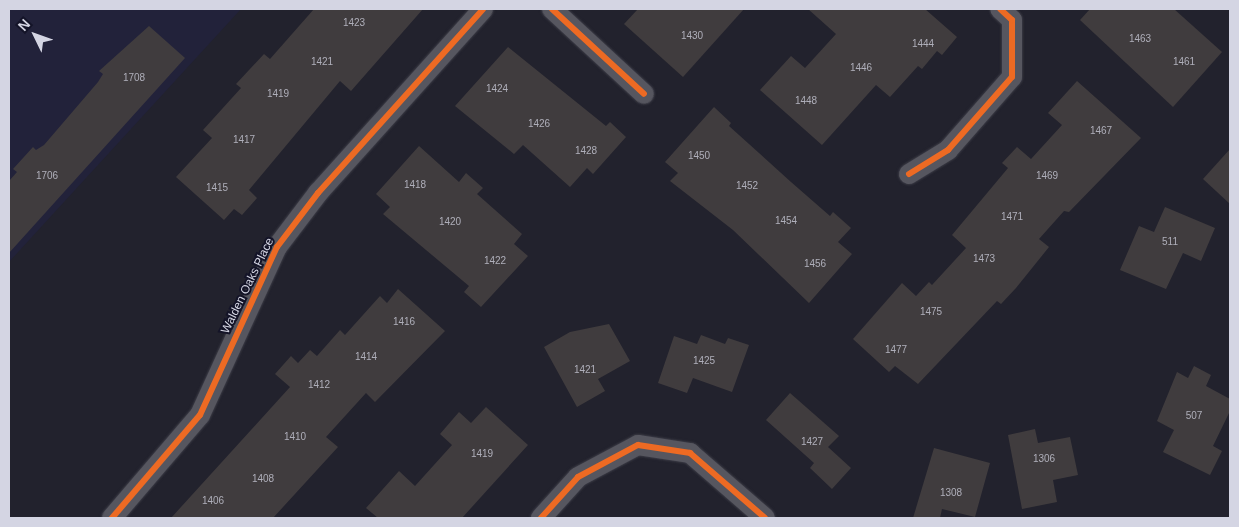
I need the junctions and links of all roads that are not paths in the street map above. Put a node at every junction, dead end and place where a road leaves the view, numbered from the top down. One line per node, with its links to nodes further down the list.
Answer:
1 (483, 9): 6 (street, Walden Oaks Place)
2 (552, 9): 4 (street)
3 (1000, 9): 5 (street)
4 (644, 94)
5 (908, 174)
6 (112, 518)
7 (541, 518): 8 (street)
8 (766, 518)

